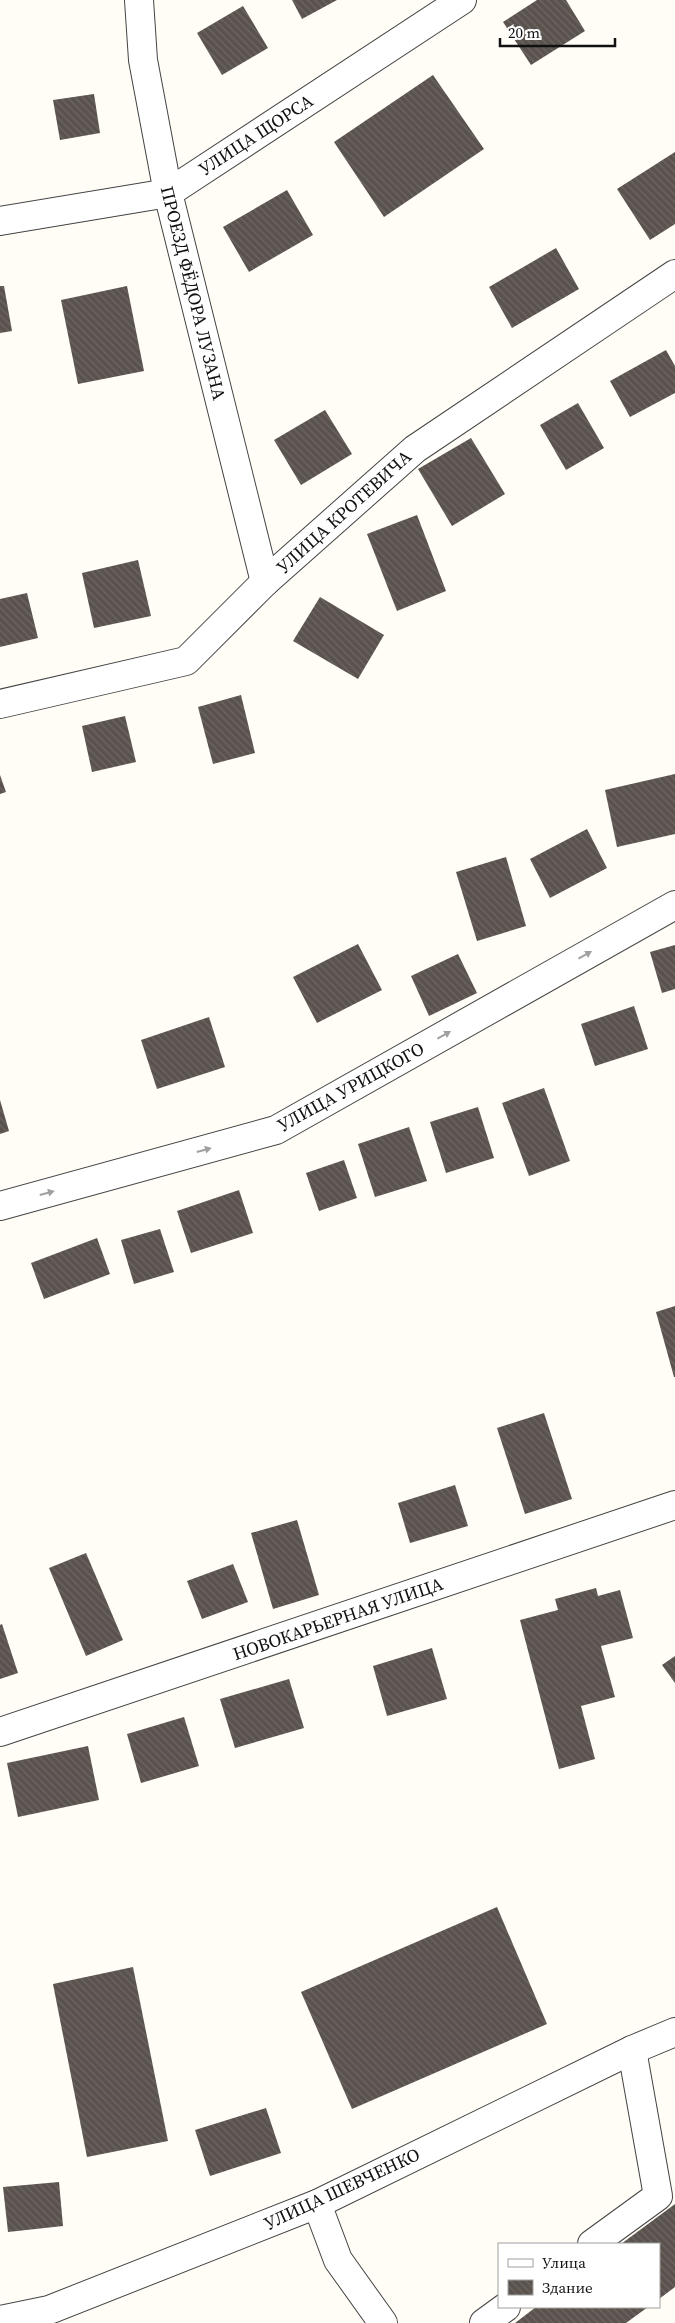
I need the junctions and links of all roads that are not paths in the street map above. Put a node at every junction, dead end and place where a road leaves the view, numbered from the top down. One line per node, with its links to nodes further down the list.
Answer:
1 (139, 0): 3 (street, ПРОЕЗД ФЁДОРА ЛУЗАНА)
2 (462, 0): 3 (street, УЛИЦА ЩОРСА)
3 (168, 193): 4 (street, УЛИЦА ЩОРСА); 6 (street, ПРОЕЗД ФЁДОРА ЛУЗАНА)
4 (0, 221)
5 (675, 274): 6 (street, УЛИЦА КРОТЕВИЧА)
6 (265, 582): 7 (street, УЛИЦА КРОТЕВИЧА)
7 (0, 704)
8 (675, 905): 9 (street, УЛИЦА УРИЦКОГО, one-way to 8)
9 (0, 1206)
10 (675, 1505): 11 (street, НОВОКАРЬЕРНАЯ УЛИЦА)
11 (0, 1732)
12 (675, 2032): 13 (street, УЛИЦА ШЕВЧЕНКО)
13 (632, 2050): 14 (street, УЛИЦА ШЕВЧЕНКО); 15 (street)
14 (316, 2204): 17 (street, УЛИЦА ШЕВЧЕНКО); 18 (street)
15 (593, 2243)
16 (505, 2308): 19 (street)
17 (0, 2320)
18 (383, 2323)
19 (484, 2323)

